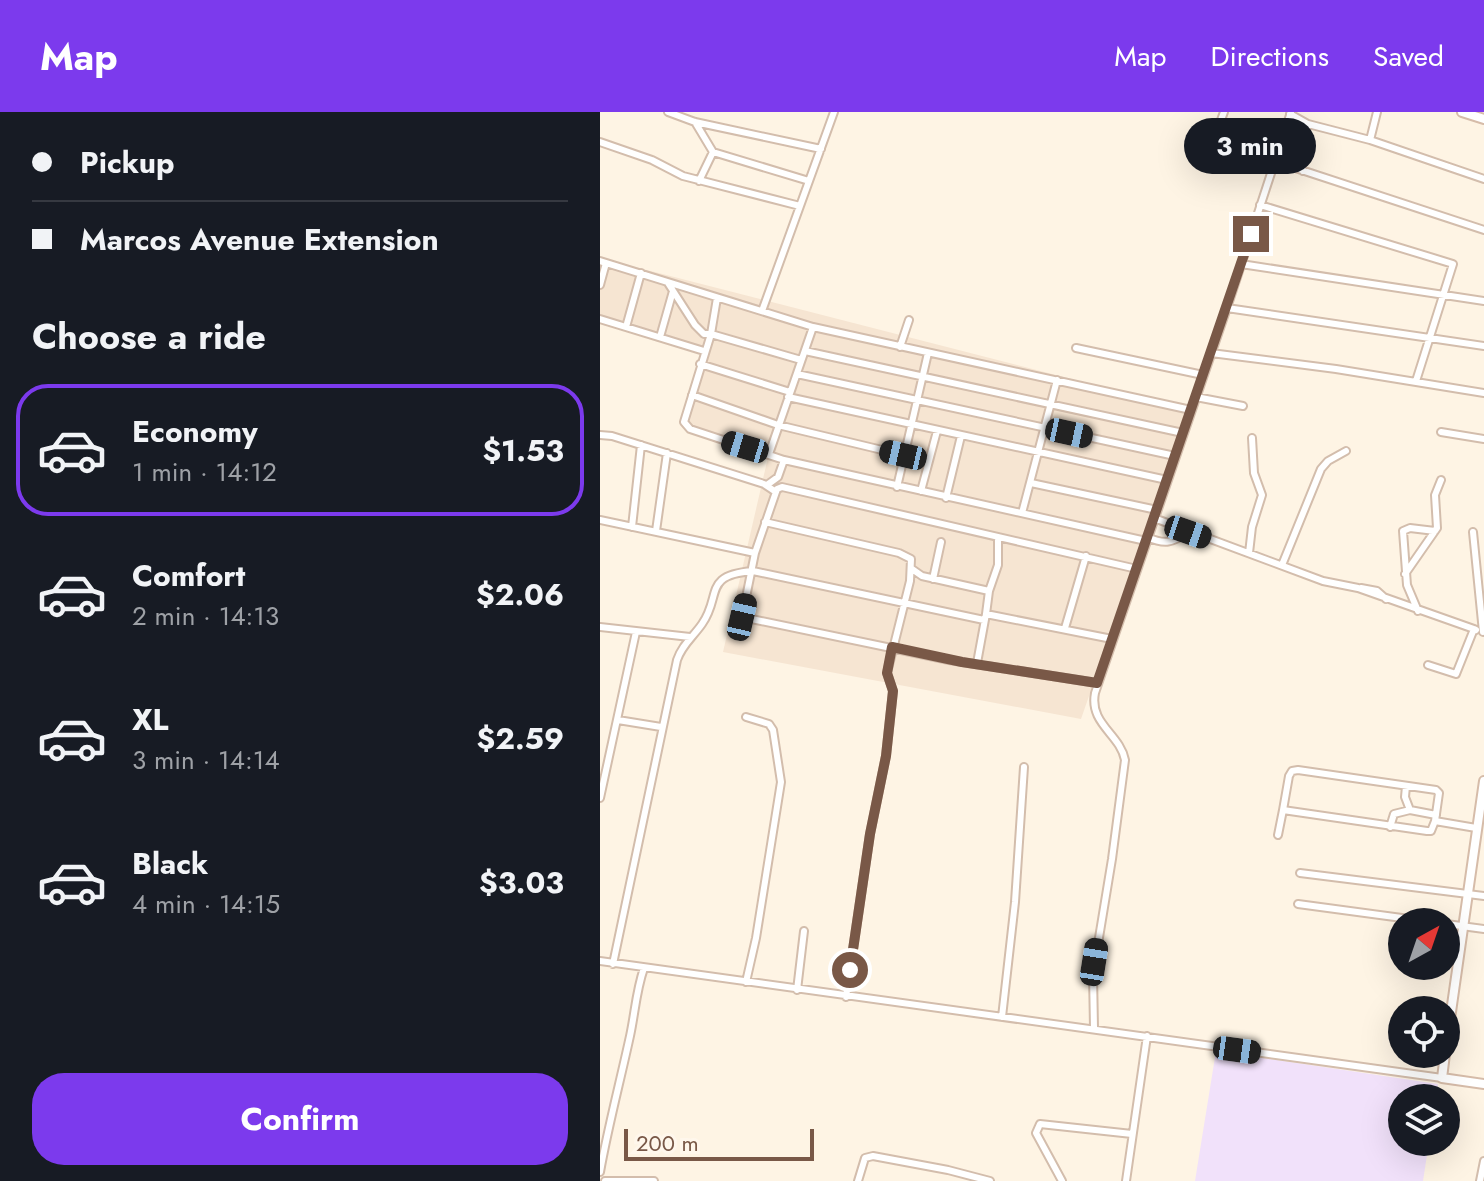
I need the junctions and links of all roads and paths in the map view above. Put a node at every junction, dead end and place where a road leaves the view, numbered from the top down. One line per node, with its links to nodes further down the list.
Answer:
1 (668, 112): 8 (street)
2 (1224, 112): 10 (street)
3 (1377, 112): 11 (street)
4 (1462, 112): 7 (street)
5 (831, 113): 14 (street)
6 (1290, 113): 9 (street); 16 (street)
7 (1484, 119)
8 (695, 122): 14 (street); 15 (street)
9 (1308, 124): 11 (street); 12 (street)
10 (1218, 128)
11 (1370, 140): 19 (street)
12 (1301, 141): 17 (street); 18 (street)
13 (600, 142): 20 (street)
14 (821, 149): 21 (street)
15 (713, 152): 20 (street); 21 (street)
16 (1274, 161): 17 (street); 22 (street)
17 (1283, 164): 18 (street)
18 (1303, 171): 24 (street)
19 (1484, 179)
20 (699, 181): 23 (street)
21 (809, 181): 23 (street)
22 (1260, 205): 26 (street); 31 (street)
23 (800, 206): 35 (street)
24 (1484, 230)
25 (603, 262): 27 (street); 29 (street)
26 (1241, 264): 31 (street); 34 (street)
27 (641, 273): 28 (street); 38 (street)
28 (668, 283): 30 (street); 32 (street)
29 (600, 285)
30 (673, 291): 40 (street); 41 (street)
31 (1443, 295): 33 (street); 42 (street)
32 (717, 298): 35 (street); 40 (street)
33 (1484, 301)
34 (1227, 308): 42 (street); 49 (street)
35 (762, 311): 39 (street)
36 (600, 319): 38 (street)
37 (909, 320): 44 (street)
38 (626, 327): 41 (street)
39 (813, 327): 44 (street); 47 (street)
40 (711, 334): 46 (street); 50 (street)
41 (660, 337): 46 (street)
42 (1431, 338): 43 (street); 56 (street)
43 (1484, 346)
44 (900, 347): 48 (street)
45 (1076, 348): 53 (street)
46 (704, 351): 51 (street)
47 (805, 351): 50 (street); 54 (street)
48 (928, 353): 54 (street); 55 (street)
49 (1211, 353): 53 (street); 56 (street)
50 (801, 360): 52 (street)
51 (700, 364): 58 (street); 59 (street)
52 (797, 374): 59 (street); 61 (street)
53 (1203, 375): 60 (street)
54 (921, 376): 61 (street); 62 (street)
55 (1057, 380): 62 (street); 64 (street)
56 (1416, 381): 57 (street)
57 (1484, 393)
58 (692, 395): 66 (street); 79 (street)
59 (789, 395): 65 (street); 66 (street)
60 (1196, 397): 63 (street); 64 (street)
61 (916, 400): 65 (street); 67 (street)
62 (1051, 404): 67 (street); 70 (street)
63 (1243, 406)
64 (1191, 410): 70 (street)
65 (910, 424): 68 (street); 80 (street)
66 (778, 425): 79 (street); 80 (street)
67 (1042, 427): 76 (street); 81 (street)
68 (937, 431): 72 (street); 88 (street)
69 (1441, 432): 74 (street)
70 (1183, 433): 81 (street)
71 (600, 435): 75 (street)
72 (961, 436): 76 (street); 90 (street)
73 (1252, 438): 105 (street)
74 (1484, 439)
75 (641, 445): 78 (street); 96 (street)
76 (1038, 451): 83 (street); 85 (street)
77 (1346, 451): 107 (street)
78 (667, 453): 86 (street); 97 (street)
79 (769, 454): 82 (street)
80 (903, 455): 87 (street)
81 (1175, 456): 83 (street)
82 (784, 460): 86 (street); 87 (street)
83 (1167, 480): 91 (street)
84 (1441, 480): 98 (street)
85 (1031, 483): 91 (street); 92 (street)
86 (767, 485): 89 (street)
87 (897, 487): 88 (street)
88 (921, 491): 90 (street)
89 (776, 492): 95 (street); 101 (street)
90 (946, 498): 92 (street)
91 (1157, 510): 93 (street)
92 (1022, 513): 102 (street)
93 (1154, 518): 99 (street); 102 (street)
94 (600, 520): 96 (street)
95 (765, 522): 104 (street); 108 (street)
96 (632, 527): 97 (street)
97 (656, 531): 104 (street)
98 (1435, 531): 111 (street); 111 (street)
99 (1188, 532): 102 (street); 105 (street)
100 (1473, 532): 123 (street)
101 (998, 537): 106 (street); 115 (street)
102 (1147, 539): 109 (street)
103 (941, 542): 113 (street)
104 (755, 553): 110 (street)
105 (1249, 553): 107 (street)
106 (1086, 556): 109 (street); 119 (street)
107 (1282, 565): 117 (street)
108 (912, 569): 112 (street); 114 (street)
109 (1137, 569): 125 (street)
110 (753, 571): 116 (street); 124 (street); 127 (street)
111 (1405, 574): 117 (street)
112 (922, 576): 113 (street); 114 (street)
113 (933, 579): 115 (street)
114 (910, 581): 116 (street)
115 (989, 591): 118 (street)
116 (905, 602): 118 (street); 126 (street)
117 (1418, 611): 121 (street)
118 (985, 617): 119 (street); 129 (street)
119 (1065, 628): 125 (street)
120 (603, 629): 122 (street)
121 (1474, 629): 123 (street); 130 (street)
122 (636, 632): 124 (street); 133 (street)
123 (1483, 633)
124 (690, 637): 134 (street)
125 (1112, 639): 131 (street)
126 (897, 640): 127 (street); 128 (street)
127 (892, 647): 128 (street); 158 (street)
128 (901, 649): 129 (street)
129 (977, 663): 131 (street)
130 (1428, 665)
131 (1097, 683): 160 (street)
132 (746, 717): 155 (street)
133 (618, 720): 134 (street); 138 (street)
134 (661, 727): 153 (street)
135 (1024, 767): 159 (street)
136 (1484, 781): 143 (street)
137 (1406, 786): 139 (street); 140 (street); 141 (street)
138 (600, 795)
139 (1283, 810): 142 (street); 144 (street)
140 (1410, 810): 141 (street); 142 (street)
141 (1436, 818): 142 (street); 143 (street)
142 (1390, 827)
143 (1479, 833): 146 (street)
144 (1278, 835)
145 (1300, 873): 146 (street)
146 (1468, 894): 147 (street); 149 (street)
147 (1484, 896)
148 (1298, 904): 149 (street)
149 (1463, 926): 150 (street); 157 (street)
150 (1484, 929)
151 (804, 931): 156 (street)
152 (600, 961): 153 (street)
153 (613, 964): 154 (street)
154 (644, 968): 155 (street); 167 (street)
155 (746, 982): 156 (street)
156 (797, 990): 158 (street)
157 (1453, 996)
158 (846, 997): 159 (street)
159 (1002, 1017): 160 (street)
160 (1094, 1028): 161 (street)
161 (1147, 1036): 163 (street); 165 (street)
162 (1443, 1068): 163 (street)
163 (1442, 1078): 164 (street)
164 (1484, 1084)
165 (1132, 1134): 172 (street); 173 (street)
166 (1484, 1161): 174 (street)
167 (600, 1173): 168 (street)
168 (607, 1181): 169 (street)
169 (654, 1181)
170 (858, 1181): 171 (street)
171 (990, 1181)
172 (1062, 1181)
173 (1126, 1181)
174 (1480, 1181)

